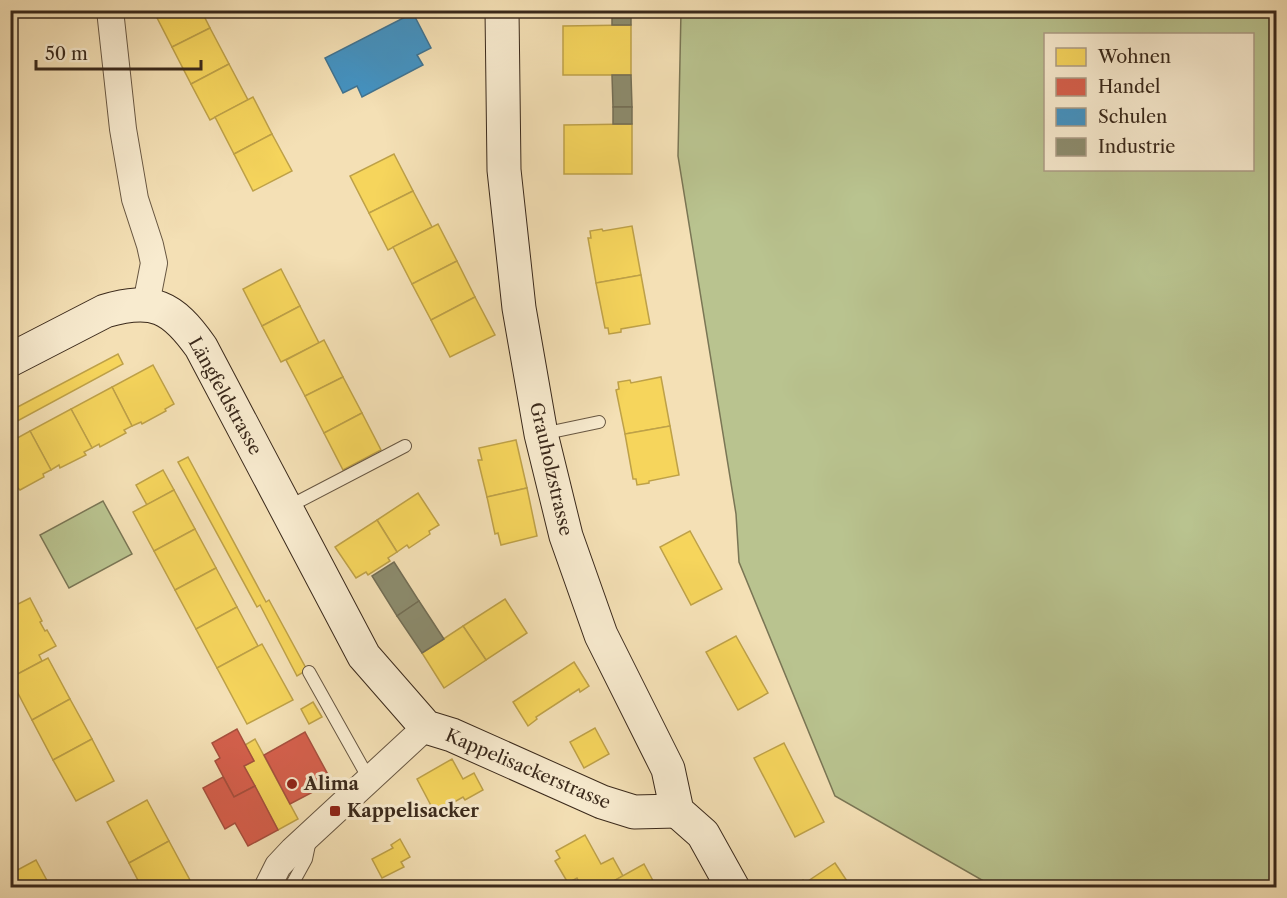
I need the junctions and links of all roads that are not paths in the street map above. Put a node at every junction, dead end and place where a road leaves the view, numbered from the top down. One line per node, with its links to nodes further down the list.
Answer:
1 (502, 10): 6 (street, Grauholzstrasse)
2 (113, 15): 3 (street)
3 (147, 304): 4 (street); 8 (street, Längfeldstrasse)
4 (10, 360)
5 (599, 422): 6 (lane)
6 (541, 435): 12 (street, Grauholzstrasse)
7 (405, 446): 8 (lane)
8 (286, 508): 10 (street, Längfeldstrasse)
9 (309, 672): 11 (lane)
10 (426, 727): 11 (street, Kappelisackerstrasse); 12 (street, Kappelisackerstrasse)
11 (369, 779): 13 (street, Kappelisackerstrasse)
12 (677, 811): 16 (street)
13 (311, 833): 14 (street, Kappelisackerstrasse); 15 (lane)
14 (267, 888)
15 (290, 888)
16 (733, 888)

